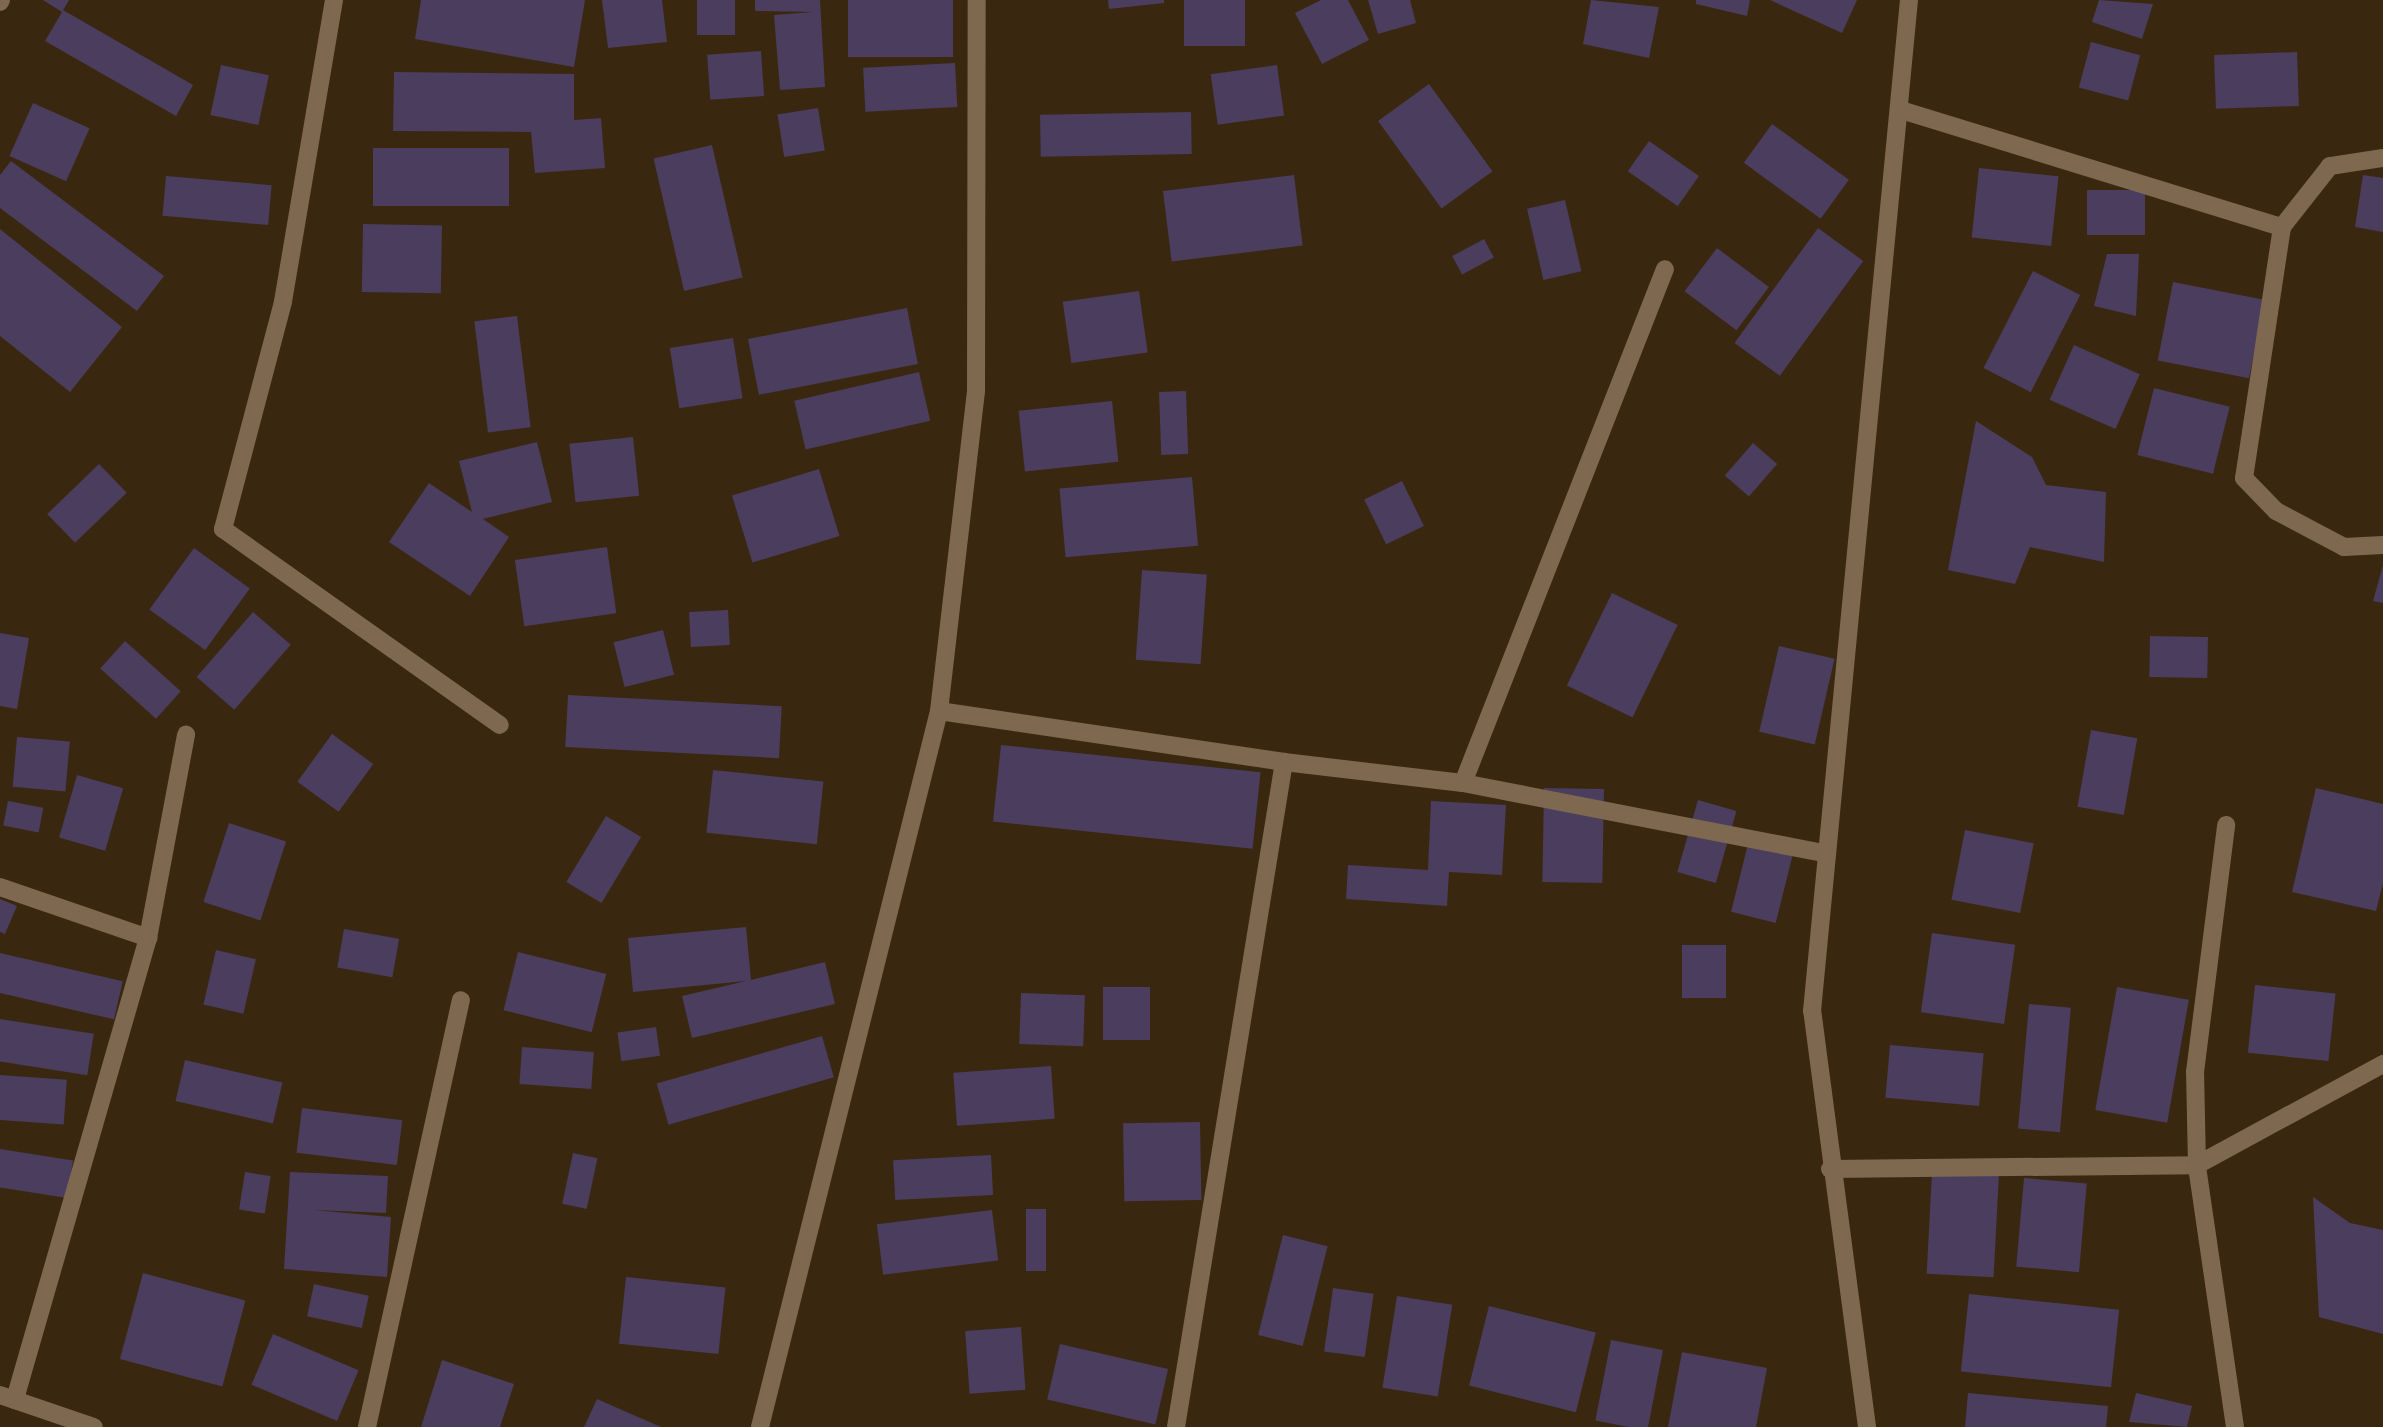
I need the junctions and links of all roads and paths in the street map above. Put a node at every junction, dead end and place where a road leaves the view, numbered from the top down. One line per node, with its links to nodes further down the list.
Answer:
1 (334, 0): 10 (street)
2 (977, 0): 9 (street)
3 (1909, 0): 4 (street)
4 (1900, 110): 6 (street); 15 (street)
5 (2383, 158): 6 (street)
6 (2283, 227): 8 (street)
7 (1665, 269): 13 (street)
8 (2383, 545)
9 (939, 710): 12 (street); 25 (street)
10 (500, 725)
11 (186, 735): 17 (street)
12 (1284, 762): 13 (street); 26 (street)
13 (1463, 783): 15 (street)
14 (2225, 825): 20 (street)
15 (1827, 854): 21 (street)
16 (0, 887): 17 (street)
17 (148, 938): 22 (street)
18 (461, 1000): 24 (street)
19 (2383, 1064): 20 (street)
20 (2197, 1165): 21 (street); 28 (street)
21 (1830, 1168): 27 (street)
22 (7, 1397): 23 (street)
23 (93, 1427)
24 (367, 1427)
25 (760, 1427)
26 (1176, 1427)
27 (1867, 1427)
28 (2235, 1427)

